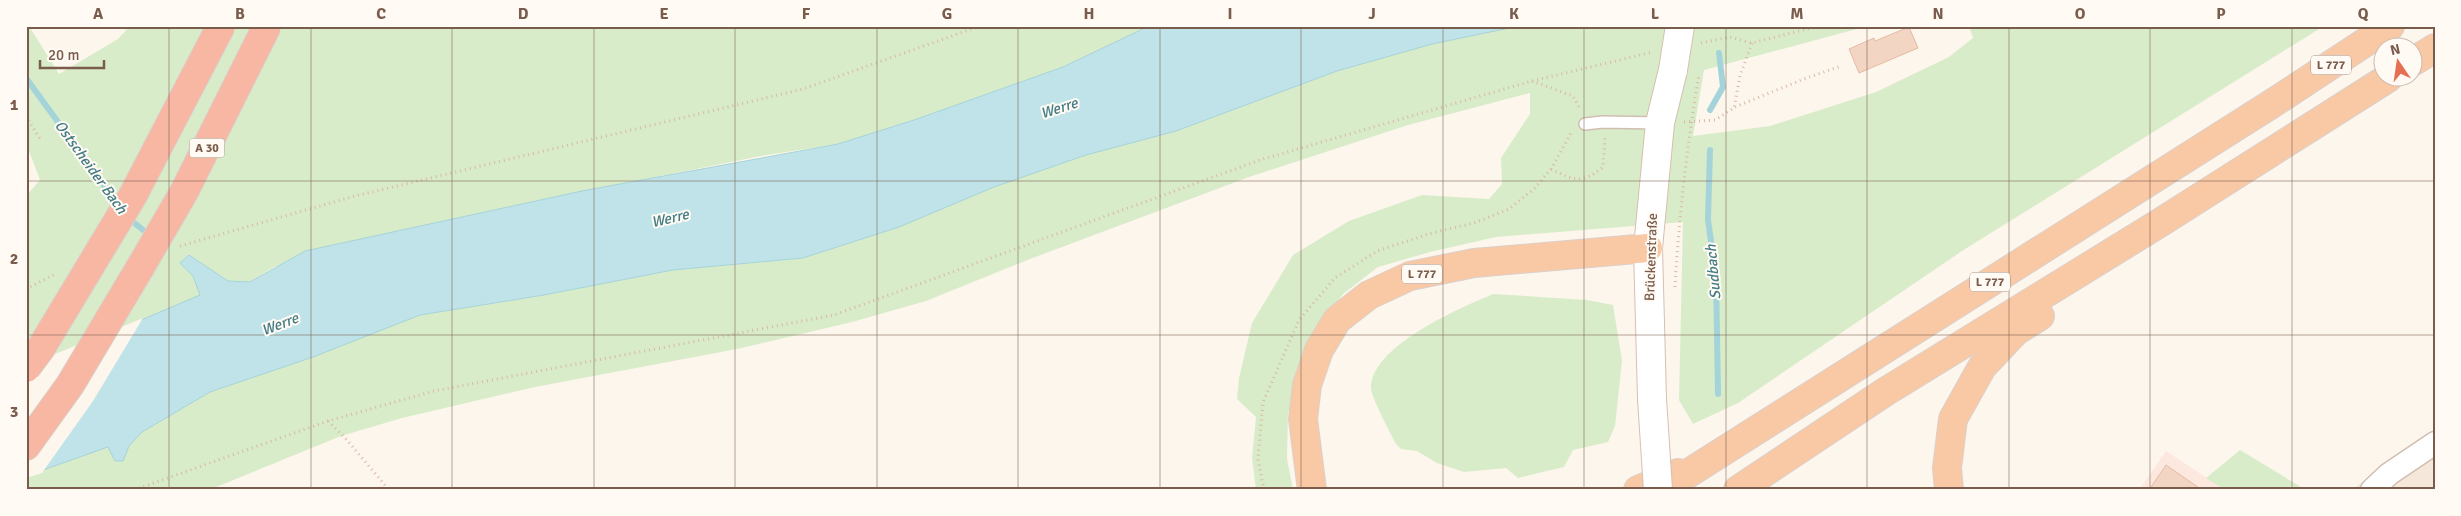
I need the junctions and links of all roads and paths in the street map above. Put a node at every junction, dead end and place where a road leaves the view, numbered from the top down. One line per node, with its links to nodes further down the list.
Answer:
1 (221, 26): 29 (highway, bridge)
2 (267, 26): 33 (highway, A 30, bridge)
3 (980, 26): 24 (path)
4 (1819, 26): 7 (path)
5 (2390, 26): 34 (highway, L 777)
6 (1687, 35): 7 (path); 10 (main road, Brückenstraße, bridge)
7 (1752, 42): 15 (path)
8 (2435, 48): 9 (highway)
9 (2424, 55)
10 (1664, 61): 13 (path); 19 (main road, Brückenstraße)
11 (1841, 66): 15 (path)
12 (1700, 70): 17 (path)
13 (1532, 81): 20 (path); 30 (path)
14 (2374, 87): 23 (highway, L 777)
15 (1734, 108): 17 (path)
16 (26, 116): 21 (path)
17 (1691, 121): 28 (path)
18 (1602, 122): 19 (lane); 20 (lane); 22 (path)
19 (1660, 123): 25 (main road, Brückenstraße)
20 (1586, 124)
21 (40, 139)
22 (1551, 168)
23 (2158, 224): 42 (highway, L 777); 43 (highway, L 777)
24 (178, 246)
25 (1648, 248): 31 (highway, L 777); 40 (main road, Brückenstraße, bridge)
26 (63, 270): 27 (path)
27 (26, 289)
28 (1675, 292)
29 (26, 368)
30 (328, 421): 35 (path); 36 (path)
31 (1304, 442): 37 (highway, L 777); 38 (highway)
32 (2435, 443): 44 (street)
33 (26, 446)
34 (1707, 461): 39 (highway); 41 (highway, L 777)
35 (134, 490)
36 (389, 490)
37 (1312, 490)
38 (1333, 490)
39 (1638, 490)
40 (1658, 490)
41 (1662, 490)
42 (1738, 490)
43 (1949, 490)
44 (2372, 490)

